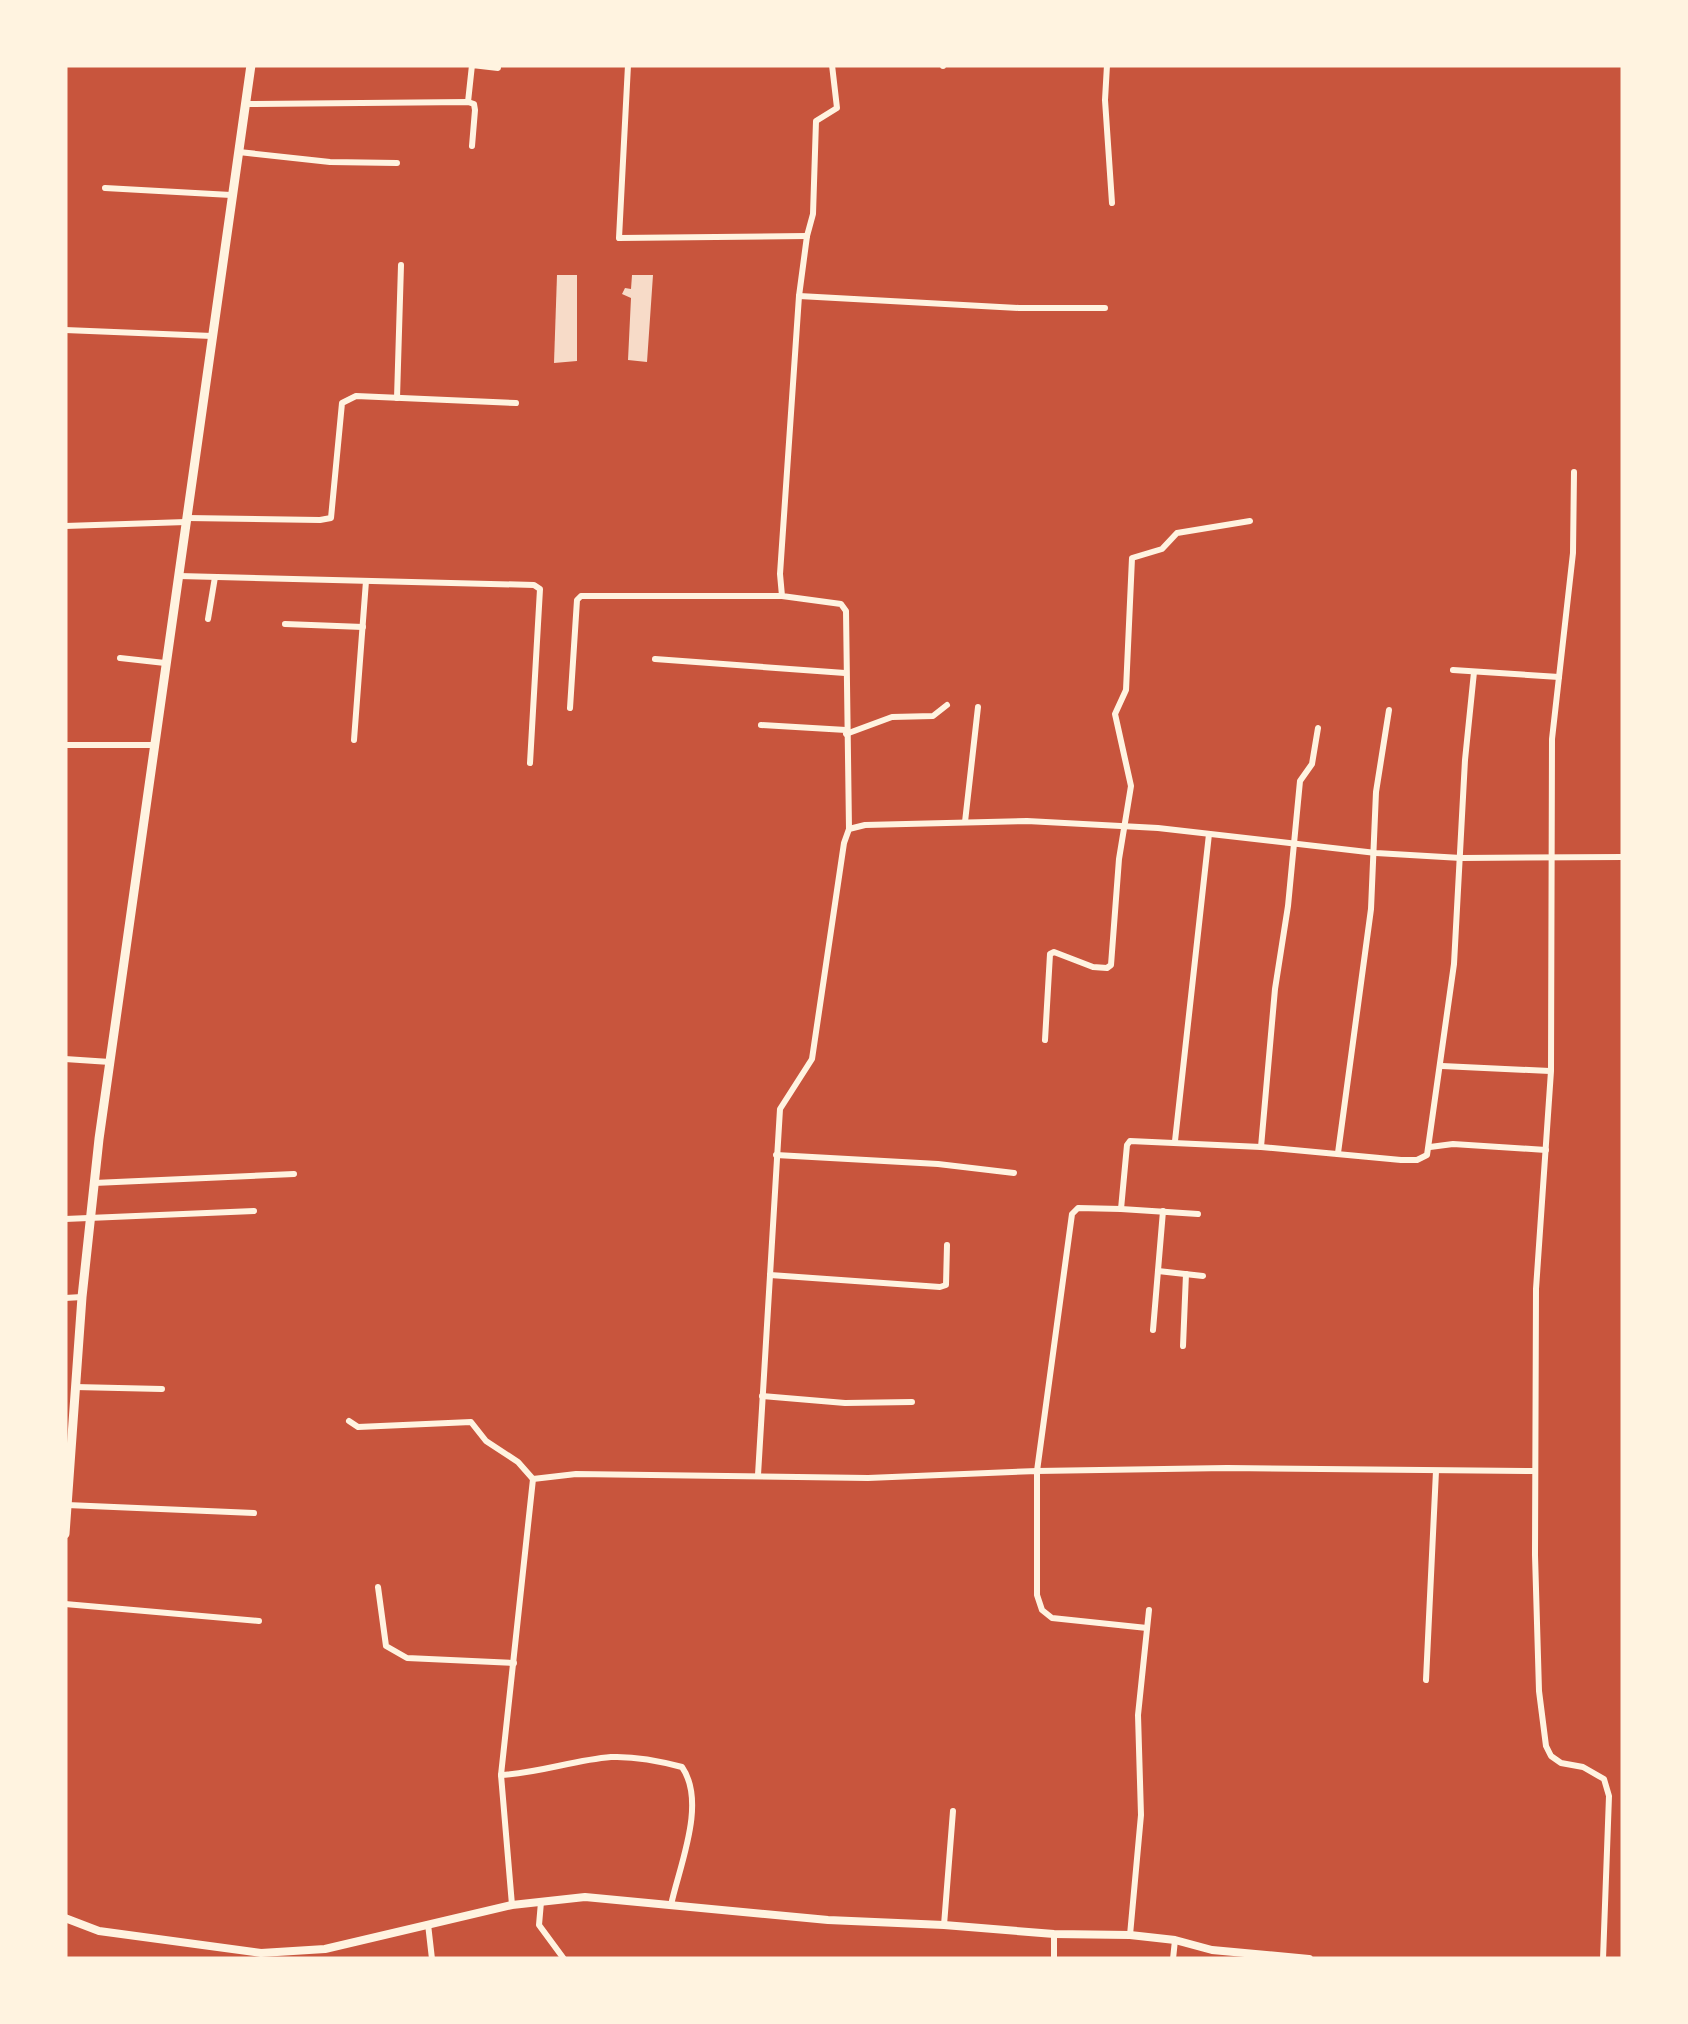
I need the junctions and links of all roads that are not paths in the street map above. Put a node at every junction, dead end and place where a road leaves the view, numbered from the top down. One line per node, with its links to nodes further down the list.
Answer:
1 (251, 65): 7 (main road)
2 (628, 65): 14 (street)
3 (832, 65): 14 (street)
4 (1108, 65): 13 (street)
5 (498, 68): 6 (street)
6 (468, 102): 7 (street); 8 (street)
7 (246, 104): 9 (main road)
8 (472, 146)
9 (239, 152): 10 (street); 12 (main road)
10 (397, 163)
11 (105, 188): 12 (street)
12 (231, 195): 19 (main road)
13 (1112, 203)
14 (807, 236): 16 (street)
15 (401, 264): 20 (street)
16 (799, 296): 17 (street); 29 (street)
17 (1105, 308)
18 (65, 330): 19 (street)
19 (212, 336): 23 (main road)
20 (397, 398): 21 (street); 23 (street)
21 (516, 403)
22 (1574, 472): 39 (street)
23 (186, 520): 25 (street); 26 (main road)
24 (1250, 521): 52 (street)
25 (65, 526)
26 (178, 576): 27 (street); 35 (main road)
27 (215, 577): 28 (street); 30 (street)
28 (366, 581): 32 (street); 50 (street)
29 (782, 596): 38 (street); 42 (street)
30 (208, 619)
31 (285, 624): 32 (street)
32 (363, 627): 47 (street)
33 (120, 658): 35 (street)
34 (656, 660): 38 (street)
35 (166, 663): 49 (main road)
36 (1453, 670): 37 (street)
37 (1474, 672): 39 (street); 57 (street)
38 (845, 673): 46 (street)
39 (1559, 678): 58 (street)
40 (946, 705): 46 (street)
41 (978, 707): 51 (street)
42 (570, 708)
43 (1388, 710): 56 (street)
44 (760, 724): 46 (street)
45 (1318, 728): 55 (street)
46 (846, 732): 53 (street)
47 (354, 740)
48 (65, 745): 49 (street)
49 (154, 745): 62 (main road)
50 (530, 764)
51 (965, 822): 52 (street); 53 (street)
52 (1124, 826): 54 (street); 60 (street)
53 (849, 829): 70 (street)
54 (1209, 834): 55 (street); 65 (street)
55 (1292, 844): 56 (street); 66 (street)
56 (1376, 852): 57 (street); 69 (street)
57 (1461, 858): 58 (street); 63 (street)
58 (1550, 858): 59 (street); 64 (street)
59 (1623, 858)
60 (1044, 1040)
61 (65, 1059): 62 (street)
62 (111, 1062): 73 (main road)
63 (1442, 1066): 64 (street); 67 (street)
64 (1550, 1071): 68 (street)
65 (1175, 1141): 66 (street); 74 (street)
66 (1261, 1147): 69 (street)
67 (1430, 1147): 68 (street); 69 (street)
68 (1546, 1150): 94 (street)
69 (1338, 1152)
70 (776, 1155): 71 (street); 83 (street)
71 (1014, 1173)
72 (294, 1174): 73 (street)
73 (94, 1183): 79 (main road)
74 (1122, 1209): 76 (street); 96 (street)
75 (254, 1211): 79 (street)
76 (1163, 1211): 77 (street); 81 (street)
77 (1198, 1214)
78 (65, 1219): 79 (street)
79 (91, 1219): 86 (main road)
80 (947, 1245): 83 (street)
81 (1158, 1270): 82 (street); 87 (street)
82 (1186, 1274): 84 (street); 88 (street)
83 (770, 1276): 91 (street)
84 (1203, 1276)
85 (65, 1298): 86 (street)
86 (82, 1298): 89 (main road)
87 (1153, 1330)
88 (1183, 1346)
89 (75, 1387): 90 (street); 99 (main road)
90 (162, 1389)
91 (762, 1396): 92 (street); 97 (street)
92 (912, 1402)
93 (349, 1421): 98 (street)
94 (1535, 1470): 95 (street); 128 (street)
95 (1436, 1471): 96 (street); 109 (street)
96 (1037, 1472): 97 (street); 107 (street)
97 (758, 1475): 98 (street)
98 (534, 1479): 108 (street)
99 (67, 1504): 100 (street); 101 (main road)
100 (254, 1513)
101 (65, 1521): 102 (main road)
102 (65, 1534)
103 (378, 1587): 108 (street)
104 (65, 1604): 106 (street)
105 (1149, 1610): 107 (street)
106 (258, 1620)
107 (1147, 1628): 119 (street)
108 (514, 1664): 110 (street)
109 (1426, 1680)
110 (501, 1775): 113 (street); 114 (street)
111 (953, 1811): 117 (street)
112 (541, 1902): 113 (street); 114 (street); 124 (street)
113 (512, 1905): 116 (street)
114 (671, 1905): 117 (street)
115 (65, 1918): 121 (street)
116 (428, 1923): 121 (street); 123 (street)
117 (944, 1925): 118 (street)
118 (1054, 1934): 119 (street); 125 (street)
119 (1130, 1935): 120 (street)
120 (1176, 1940): 122 (street); 126 (street)
121 (227, 1954)
122 (1212, 1954): 127 (street)
123 (432, 1959)
124 (564, 1959)
125 (1054, 1959)
126 (1173, 1959)
127 (1309, 1959)
128 (1603, 1959)

